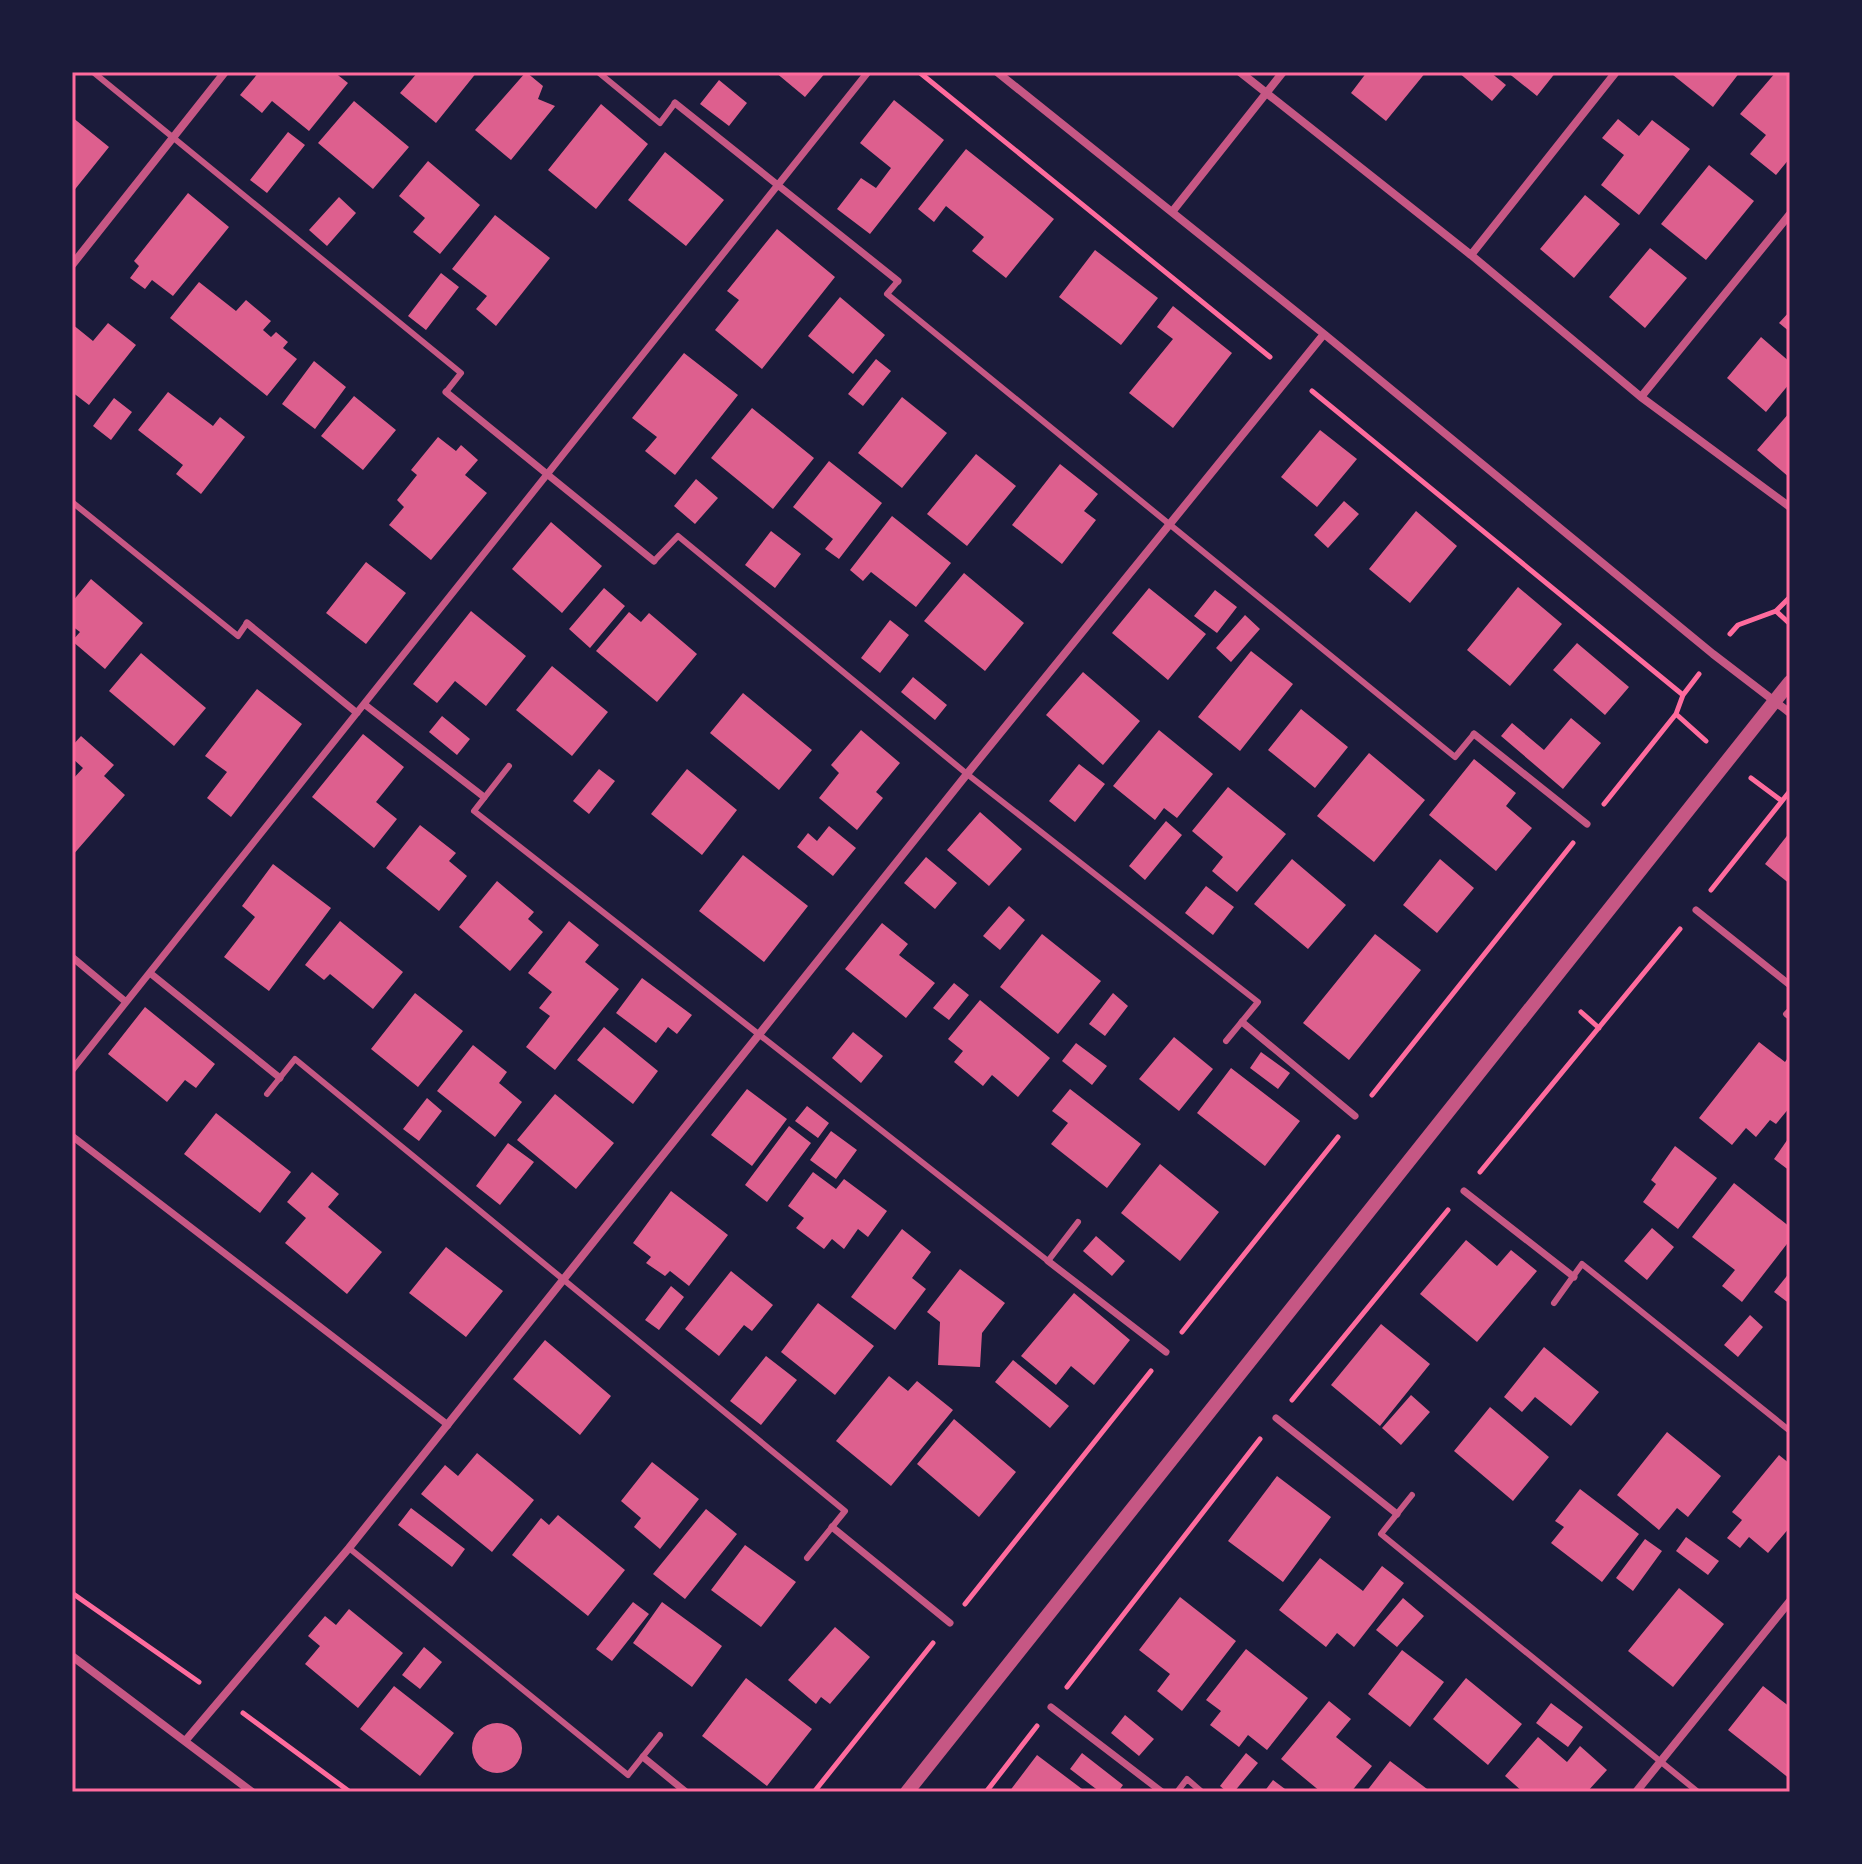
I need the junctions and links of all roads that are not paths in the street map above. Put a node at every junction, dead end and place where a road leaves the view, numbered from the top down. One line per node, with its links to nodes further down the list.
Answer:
1 (93, 72): 11 (lane)
2 (225, 72): 11 (street)
3 (598, 72): 10 (lane)
4 (868, 72): 12 (street)
5 (997, 72): 13 (street)
6 (1240, 72): 9 (street)
7 (1283, 72): 9 (street)
8 (1616, 72): 15 (street)
9 (1266, 93): 13 (street); 15 (street)
10 (675, 103): 12 (street)
11 (173, 138): 16 (street); 19 (lane)
12 (777, 185): 17 (street); 21 (street)
13 (1172, 212): 18 (street)
14 (1790, 214): 20 (street)
15 (1471, 255): 20 (street)
16 (72, 265)
17 (898, 281): 24 (lane)
18 (1324, 334): 24 (street); 28 (street)
19 (446, 392): 21 (street)
20 (1641, 397): 23 (street)
21 (547, 475): 25 (street); 29 (street)
22 (72, 502): 26 (lane)
23 (1790, 507)
24 (1172, 525): 32 (lane); 34 (street)
25 (654, 561): 34 (lane)
26 (247, 623): 30 (street)
27 (1790, 682): 28 (street)
28 (1775, 701): 31 (street); 77 (street)
29 (364, 704): 30 (street); 35 (street)
30 (357, 713): 39 (street)
31 (1790, 713)
32 (1474, 734): 36 (street)
33 (509, 766): 35 (lane)
34 (967, 774): 44 (lane); 45 (street)
35 (484, 797): 45 (lane)
36 (1587, 824)
37 (1696, 910): 40 (street)
38 (72, 957): 41 (street)
39 (150, 973): 41 (street); 48 (street)
40 (1790, 985)
41 (126, 1002): 47 (street)
42 (1790, 1010): 43 (lane)
43 (1790, 1017)
44 (1242, 1022): 46 (lane); 50 (street)
45 (759, 1034): 54 (lane); 56 (street)
46 (1226, 1041)
47 (72, 1070)
48 (280, 1078): 49 (lane); 56 (lane)
49 (267, 1094)
50 (1355, 1116)
51 (72, 1136): 60 (street)
52 (1464, 1191): 55 (street)
53 (1078, 1222): 54 (lane)
54 (1048, 1261): 58 (street)
55 (1574, 1277): 57 (lane); 61 (lane)
56 (564, 1281): 60 (street); 64 (lane)
57 (1554, 1303)
58 (1166, 1352)
59 (1276, 1418): 63 (street)
60 (448, 1425): 65 (street)
61 (1790, 1431)
62 (1412, 1495): 63 (lane)
63 (1397, 1514): 74 (lane)
64 (832, 1527): 66 (lane); 68 (street)
65 (349, 1548): 72 (street); 73 (lane)
66 (807, 1558)
67 (1790, 1601): 74 (street)
68 (950, 1623)
69 (72, 1656): 72 (street)
70 (1051, 1707): 78 (street)
71 (660, 1735): 73 (lane)
72 (186, 1740): 75 (street)
73 (643, 1757): 76 (street)
74 (1661, 1762): 81 (street); 82 (lane)
75 (252, 1792)
76 (686, 1792)
77 (907, 1792)
78 (1162, 1792)
79 (1177, 1792): 80 (lane)
80 (1202, 1792)
81 (1636, 1792)
82 (1698, 1792)

